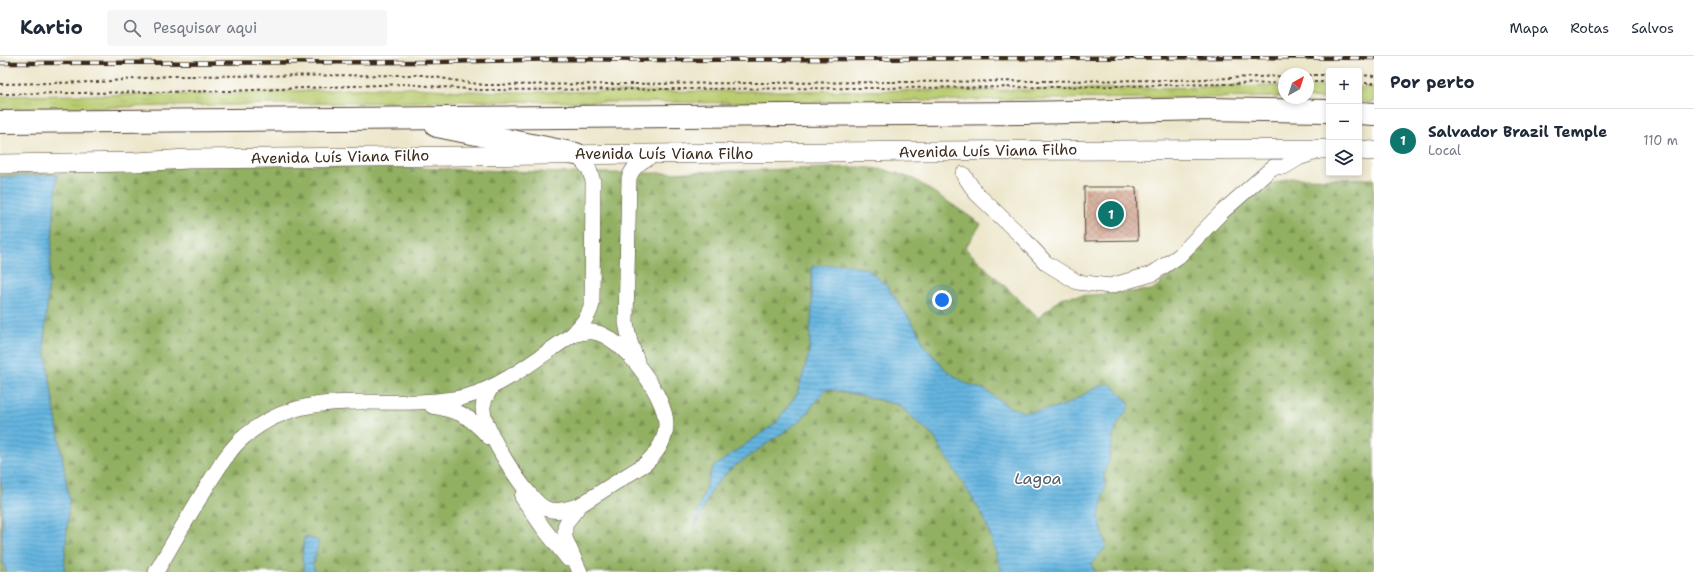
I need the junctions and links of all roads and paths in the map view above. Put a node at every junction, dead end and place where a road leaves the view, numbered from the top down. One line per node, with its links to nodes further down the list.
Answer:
1 (1314, 75): 2 (path)
2 (1326, 75)
3 (1362, 75): 5 (path)
4 (1278, 76): 11 (path)
5 (1374, 76)
6 (1314, 82): 7 (path)
7 (1326, 82)
8 (1278, 83): 12 (path)
9 (1362, 83): 10 (path)
10 (1374, 83)
11 (0, 84)
12 (0, 94)
13 (1326, 111): 16 (highway)
14 (1362, 113): 15 (highway)
15 (1374, 114)
16 (392, 118): 17 (highway); 22 (highway)
17 (0, 122)
18 (1326, 149): 23 (main road, Avenida Luís Viana Filho)
19 (1326, 150): 25 (street)
20 (1362, 150): 21 (main road)
21 (1374, 151)
22 (576, 154): 23 (main road, Avenida Luís Viana Filho); 24 (main road, Avenida Luís Viana Filho); 26 (street)
23 (655, 154): 27 (street)
24 (0, 164)
25 (963, 174)
26 (572, 336): 27 (street); 28 (street)
27 (640, 367): 32 (street)
28 (491, 388): 29 (street); 30 (street)
29 (413, 403): 30 (street); 33 (street)
30 (497, 446): 31 (street)
31 (507, 463): 32 (street); 34 (street)
32 (580, 506): 34 (street)
33 (156, 572)
34 (579, 572)

